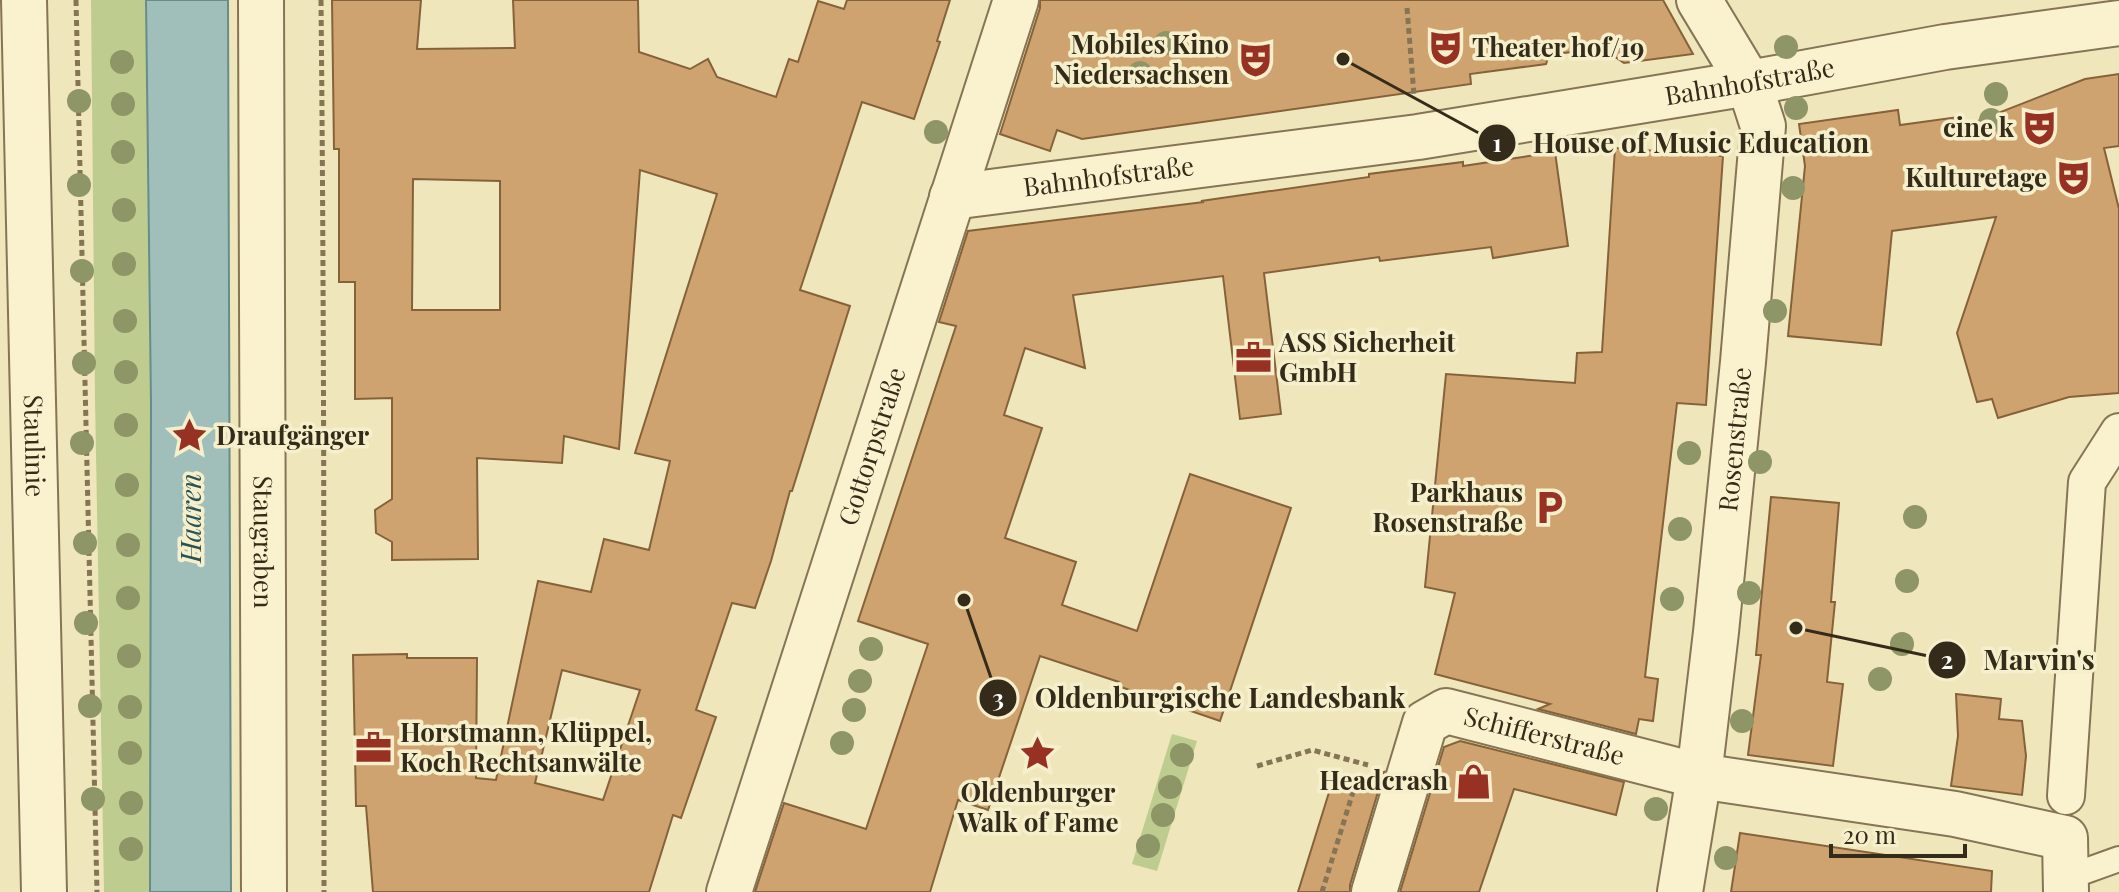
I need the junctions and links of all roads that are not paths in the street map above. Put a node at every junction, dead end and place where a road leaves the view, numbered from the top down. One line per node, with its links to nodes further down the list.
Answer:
1 (24, 0): 7 (street, Staulinie)
2 (261, 0): 14 (street, Staugraben)
3 (1016, 0): 8 (street, Gottorpstraße)
4 (1699, 0): 6 (street, Rosenstraße)
5 (2119, 23): 6 (street, Bahnhofstraße)
6 (1749, 83): 8 (street, Bahnhofstraße); 10 (street, Rosenstraße)
7 (14, 164): 13 (street, Staulinie)
8 (952, 197): 15 (street, Gottorpstraße)
9 (2119, 432): 11 (street)
10 (1699, 776): 11 (street, Schifferstraße); 16 (street, Schifferstraße); 17 (street, Rosenstraße)
11 (2066, 851): 12 (lane)
12 (2119, 859)
13 (44, 892)
14 (264, 892)
15 (729, 892)
16 (1374, 892)
17 (1680, 892)

